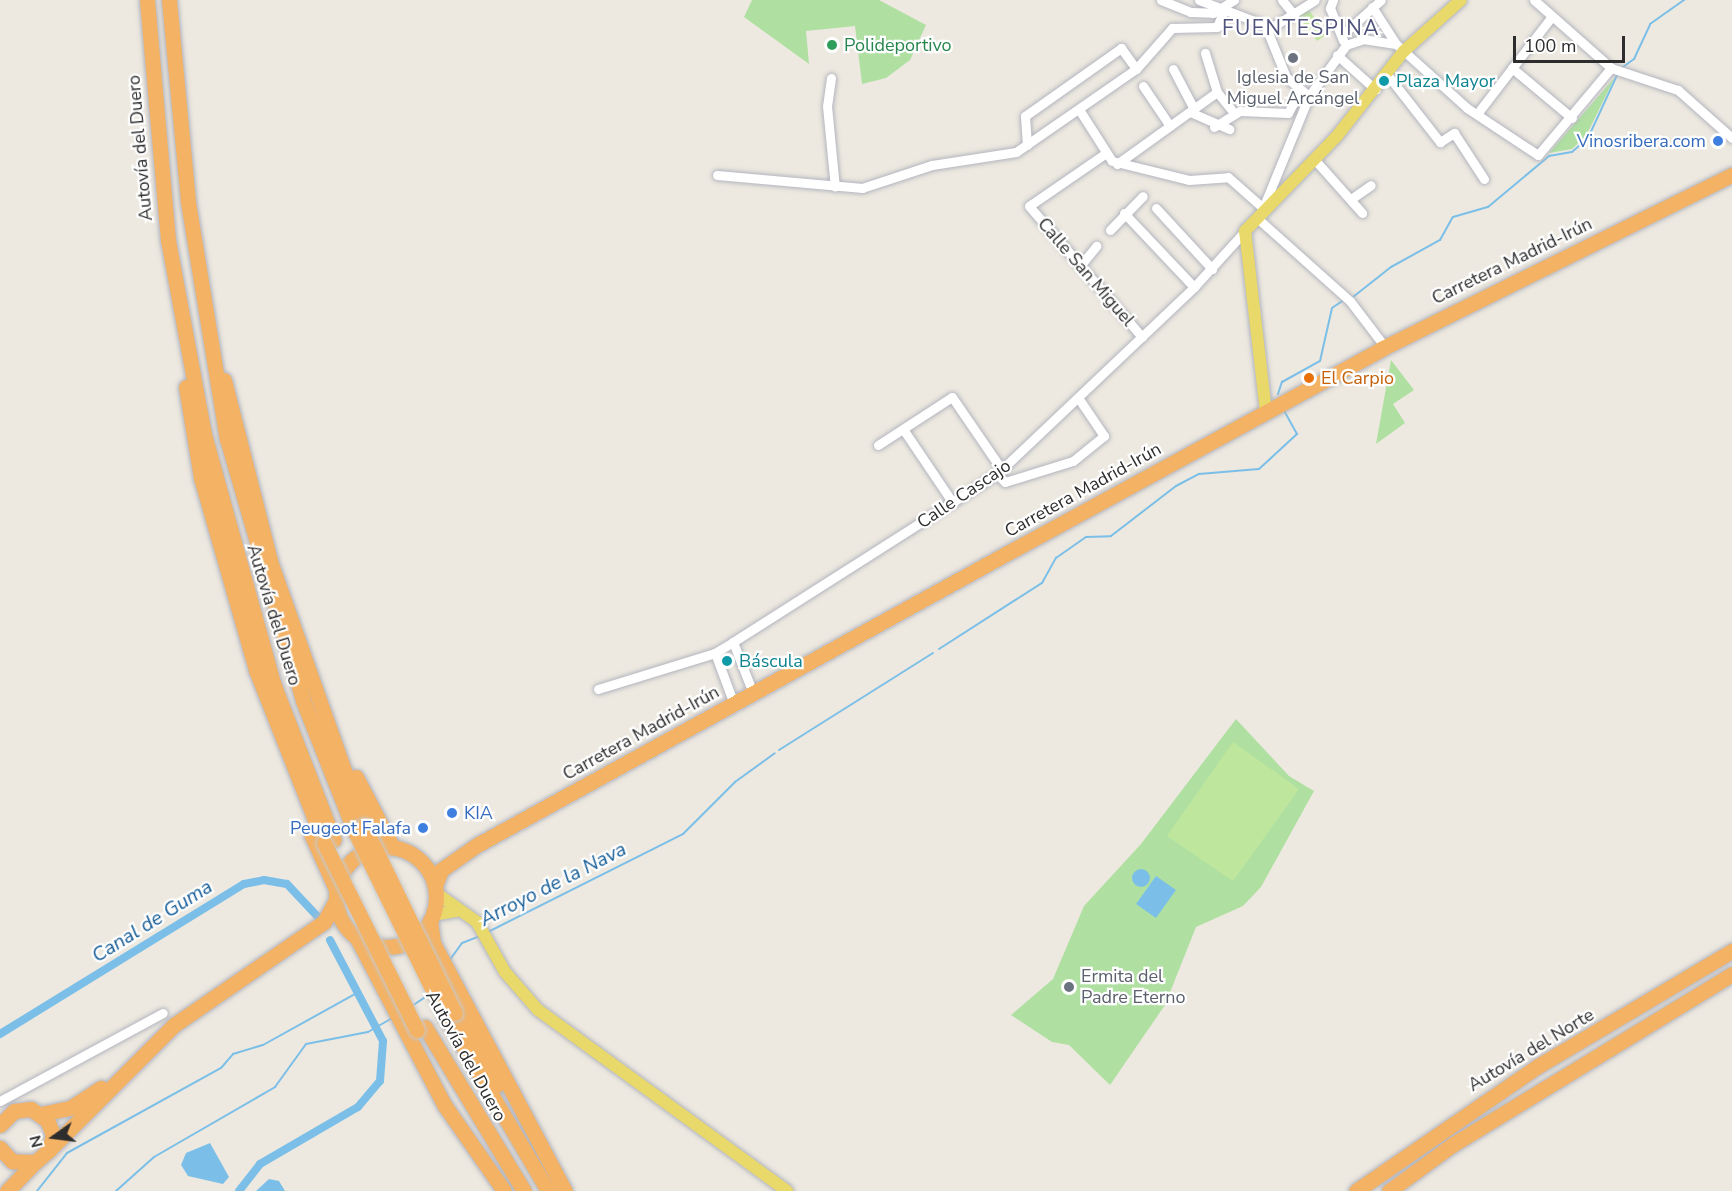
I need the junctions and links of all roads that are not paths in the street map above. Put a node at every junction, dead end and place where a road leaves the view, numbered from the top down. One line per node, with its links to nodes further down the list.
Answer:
1 (147, 0): 64 (highway, Autovía del Duero)
2 (169, 0): 63 (highway, Autovía del Duero)
3 (1161, 0): 11 (street)
4 (1199, 0): 11 (street)
5 (1234, 0): 11 (street)
6 (1315, 0): 12 (street)
7 (1333, 0): 15 (street)
8 (1461, 0): 16 (main road)
9 (1534, 0): 13 (street)
10 (1375, 3): 15 (street); 16 (street)
11 (1225, 8): 14 (street); 21 (street)
12 (1288, 8): 14 (street)
13 (1552, 16): 19 (street); 20 (street)
14 (1269, 29): 27 (street)
15 (1344, 40): 16 (street); 18 (street)
16 (1400, 48): 23 (main road); 34 (street)
17 (1205, 53): 26 (street)
18 (1337, 55): 28 (street); 29 (street)
19 (1512, 68): 31 (street); 34 (street)
20 (1611, 68): 34 (street); 40 (street)
21 (1136, 69): 32 (street); 35 (street)
22 (1173, 69): 30 (street)
23 (1386, 73): 28 (main road); 47 (street)
24 (831, 78): 49 (street)
25 (1143, 86): 36 (street)
26 (1217, 92): 30 (street); 33 (street)
27 (1299, 92): 29 (street); 33 (street)
28 (1372, 95): 43 (main road, Calle Cascajo)
29 (1309, 96): 54 (street)
30 (1192, 110): 36 (street); 37 (street)
31 (1480, 110)
32 (1080, 111): 39 (street); 42 (street)
33 (1233, 113): 37 (street)
34 (1572, 118)
35 (1024, 125): 39 (street); 41 (street)
36 (1170, 126): 44 (street)
37 (1214, 127): 38 (street)
38 (1229, 129)
39 (1042, 136): 41 (street)
40 (1732, 138)
41 (1027, 146): 49 (street)
42 (1106, 153): 44 (street); 59 (street, Calle San Miguel)
43 (1315, 160): 51 (street); 54 (main road, Calle Cascajo)
44 (1117, 164): 54 (street)
45 (717, 175): 49 (street)
46 (1732, 175): 65 (highway, Carretera Madrid-Irún)
47 (1484, 179)
48 (1371, 185): 51 (street)
49 (835, 187)
50 (1143, 196): 53 (street)
51 (1352, 199): 55 (street)
52 (1155, 208): 60 (street)
53 (1124, 213): 56 (street); 61 (street)
54 (1260, 213): 57 (main road, Calle Cascajo); 65 (street)
55 (1362, 213)
56 (1110, 230)
57 (1245, 231): 60 (street, Calle Cascajo); 67 (main road)
58 (1096, 246): 59 (street)
59 (1080, 266): 62 (street, Calle San Miguel)
60 (1212, 269): 61 (street, Calle Cascajo)
61 (1194, 287): 62 (street, Calle Cascajo)
62 (1142, 337): 66 (street, Calle Cascajo)
63 (209, 341): 73 (highway); 79 (highway, Autovía del Duero)
64 (184, 343): 72 (highway); 80 (highway, Autovía del Duero)
65 (1385, 347): 67 (highway, Carretera Madrid-Irún)
66 (1079, 399): 70 (street, Calle Cascajo); 70 (street)
67 (1266, 412): 77 (highway, Carretera Madrid-Irún)
68 (903, 429): 69 (street); 70 (street); 71 (street)
69 (878, 445)
70 (1000, 472): 71 (street, Calle Cascajo)
71 (953, 503): 74 (street, Calle Cascajo)
72 (212, 521): 80 (highway); 85 (highway)
73 (267, 547): 79 (highway); 81 (highway)
74 (733, 642): 75 (street, Calle Cascajo); 77 (street)
75 (715, 653): 76 (street, Calle Cascajo); 78 (street)
76 (598, 689)
77 (753, 693): 78 (highway, Carretera Madrid-Irún)
78 (734, 704): 82 (highway, Carretera Madrid-Irún)
79 (359, 828): 93 (highway, Autovía del Duero, bridge)
80 (329, 842): 94 (highway, Autovía del Duero)
81 (392, 846): 83 (highway); 85 (highway)
82 (460, 855): 83 (highway, Carretera Madrid-Irún); 84 (highway, Carretera Madrid-Irún)
83 (423, 862): 84 (highway)
84 (435, 890): 86 (main road); 87 (highway)
85 (336, 895): 88 (highway); 90 (highway)
86 (461, 910): 87 (main road); 109 (main road)
87 (431, 918): 88 (highway); 108 (highway)
88 (353, 935): 90 (highway); 94 (highway)
89 (1732, 951): 110 (highway, Autovía del Norte)
90 (279, 953): 95 (highway)
91 (1732, 974): 111 (highway)
92 (163, 1013): 96 (street)
93 (450, 1015): 107 (highway, Autovía del Duero); 108 (highway)
94 (415, 1028): 104 (highway); 105 (highway); 106 (highway, Autovía del Duero)
95 (139, 1058): 97 (highway); 99 (highway)
96 (0, 1101)
97 (41, 1114): 98 (highway); 99 (highway)
98 (2, 1121)
99 (49, 1150): 101 (highway)
100 (3, 1152): 101 (highway); 102 (highway)
101 (36, 1162): 103 (highway)
102 (2, 1191)
103 (8, 1191)
104 (504, 1191)
105 (510, 1191)
106 (524, 1191)
107 (548, 1191)
108 (564, 1191)
109 (787, 1191)
110 (1356, 1191)
111 (1389, 1191)

